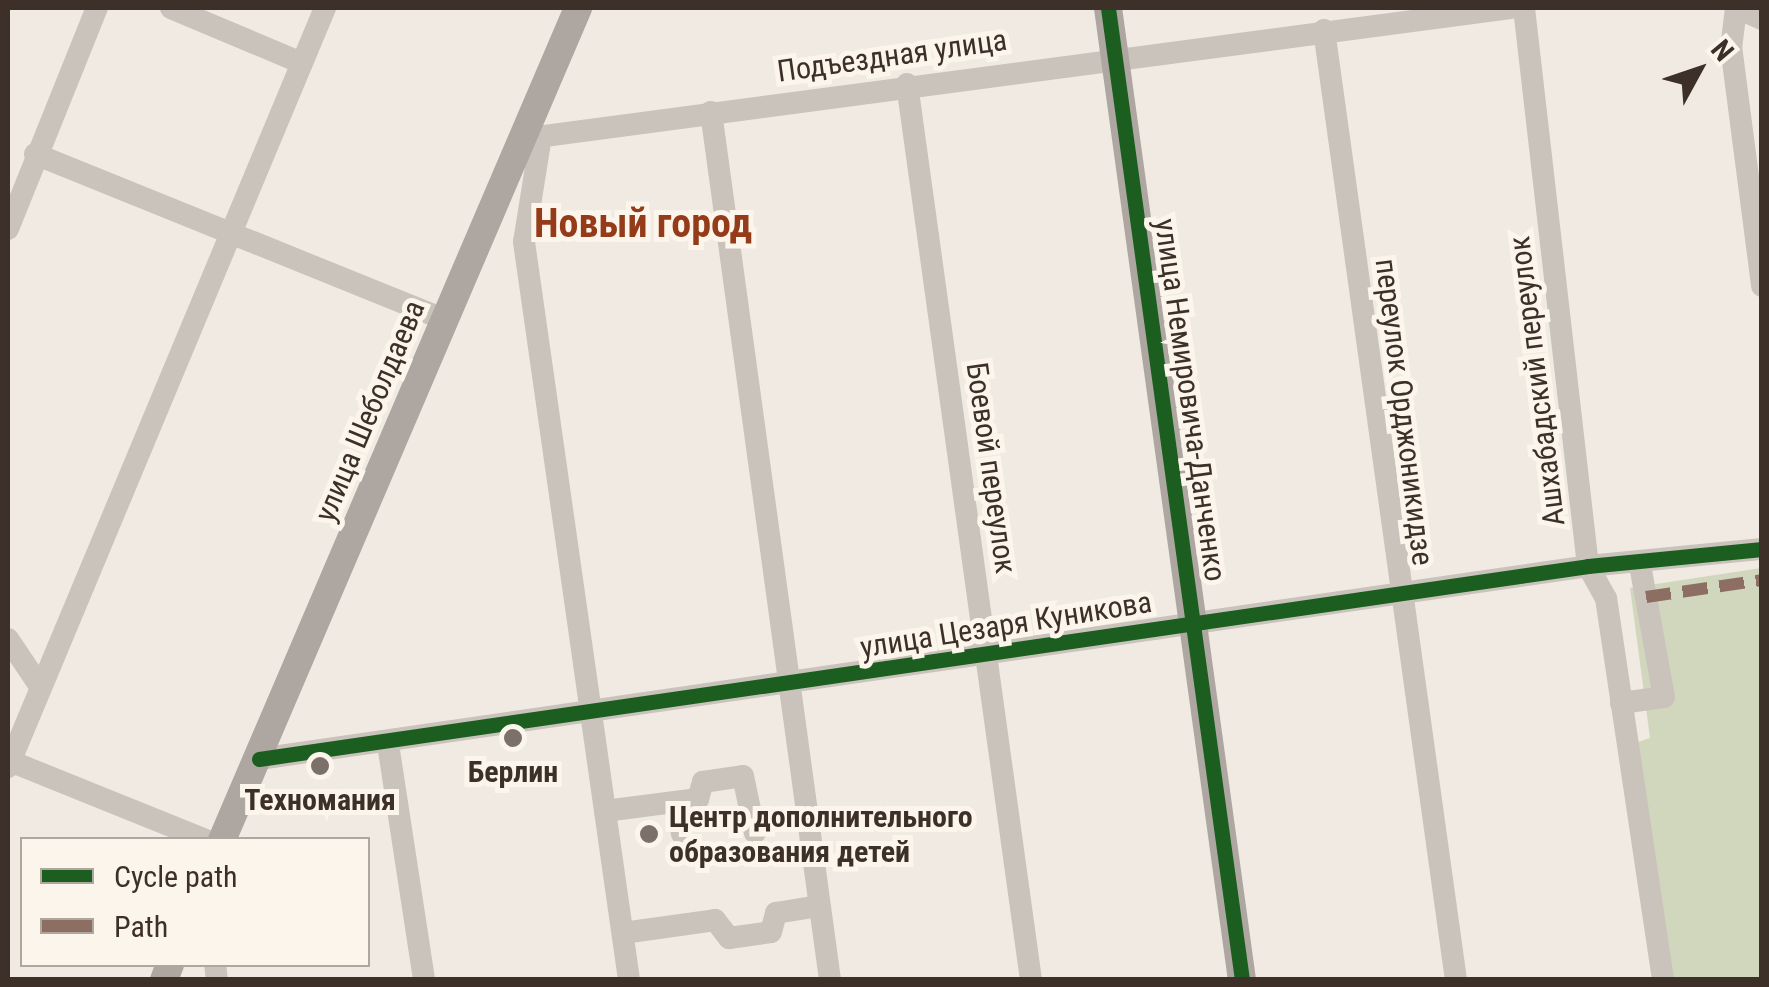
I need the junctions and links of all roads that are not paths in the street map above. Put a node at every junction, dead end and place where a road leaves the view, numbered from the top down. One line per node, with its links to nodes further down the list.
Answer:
1 (97, 8): 15 (street)
2 (171, 8): 11 (street)
3 (325, 8): 11 (street)
4 (578, 8): 14 (main road, улица Шеболдаева)
5 (1108, 8): 10 (main road, улица Немировича-Данченко)
6 (1510, 8): 9 (street, Подъездная улица)
7 (1524, 8): 22 (street, Ашхабадский переулок)
8 (1751, 13): 18 (street)
9 (1324, 30): 10 (street, Подъездная улица); 23 (street, переулок Орджоникидзе)
10 (1114, 54): 12 (street, Подъездная улица); 24 (main road, улица Немировича-Данченко)
11 (302, 63): 17 (street)
12 (907, 84): 13 (street, Подъездная улица); 26 (street, Боевой переулок)
13 (711, 112): 14 (street, Подъездная улица); 28 (street)
14 (532, 137): 19 (main road, улица Шеболдаева); 30 (street)
15 (35, 154): 16 (street); 17 (street)
16 (8, 229)
17 (227, 238): 19 (street); 27 (street)
18 (1762, 286)
19 (444, 318): 33 (main road, улица Шеболдаева)
20 (1762, 549): 21 (street, улица Цезаря Куникова)
21 (1640, 565): 22 (street, улица Цезаря Куникова); 29 (street)
22 (1588, 566): 23 (street, улица Цезаря Куникова); 29 (street, Ашхабадский переулок)
23 (1397, 598): 24 (street, улица Цезаря Куникова); 48 (street, переулок Орджоникидзе)
24 (1194, 624): 26 (street, улица Цезаря Куникова); 47 (main road, улица Немировича-Данченко)
25 (8, 639): 27 (street)
26 (987, 656): 28 (street, улица Цезаря Куникова); 46 (street, Боевой переулок)
27 (39, 685): 31 (street)
28 (788, 686): 30 (street, улица Цезаря Куникова); 41 (street)
29 (1621, 704): 49 (street, Ашхабадский переулок)
30 (592, 714): 32 (street, улица Цезаря Куникова); 36 (street)
31 (13, 735): 34 (street)
32 (388, 744): 33 (street, улица Цезаря Куникова); 43 (street)
33 (259, 758): 40 (main road, улица Шеболдаева)
34 (9, 764): 39 (street)
35 (678, 802): 36 (street); 37 (street); 38 (street)
36 (606, 811): 42 (street)
37 (754, 833)
38 (682, 834)
39 (198, 837)
40 (223, 837)
41 (819, 906): 42 (street); 45 (street)
42 (623, 934): 44 (street)
43 (424, 980)
44 (630, 980)
45 (830, 980)
46 (1031, 980)
47 (1242, 980)
48 (1456, 980)
49 (1662, 980)

